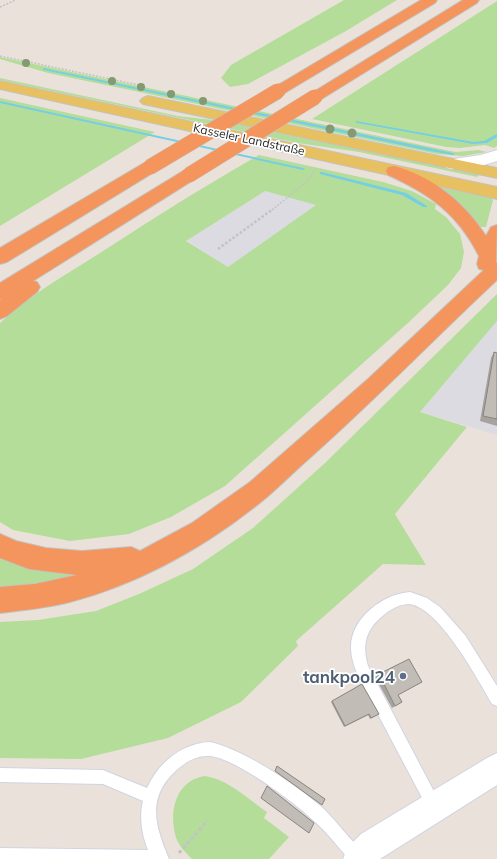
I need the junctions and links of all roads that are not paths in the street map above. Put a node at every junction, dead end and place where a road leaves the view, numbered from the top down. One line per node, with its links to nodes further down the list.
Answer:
1 (430, 0): 10 (highway, bridge)
2 (472, 0): 11 (highway, bridge)
3 (0, 85): 7 (main road, Kasseler Landstraße)
4 (137, 99): 6 (main road, Kasseler Landstraße)
5 (497, 155): 6 (street)
6 (453, 164): 8 (main road, Kasseler Landstraße)
7 (394, 171): 9 (main road, Kasseler Landstraße); 15 (highway)
8 (497, 173)
9 (497, 193)
10 (67, 217): 13 (highway); 14 (highway)
11 (99, 230): 16 (highway); 17 (highway)
12 (497, 231): 15 (highway)
13 (0, 243)
14 (0, 257)
15 (493, 263): 19 (highway)
16 (0, 292)
17 (0, 311)
18 (0, 546): 19 (highway)
19 (158, 554): 20 (highway)
20 (0, 600)
21 (497, 699): 25 (lane)
22 (497, 768): 25 (street)
23 (0, 775): 24 (lane)
24 (151, 797): 27 (lane); 28 (lane)
25 (434, 806): 28 (street)
26 (0, 856): 27 (lane)
27 (165, 859)
28 (358, 859)

